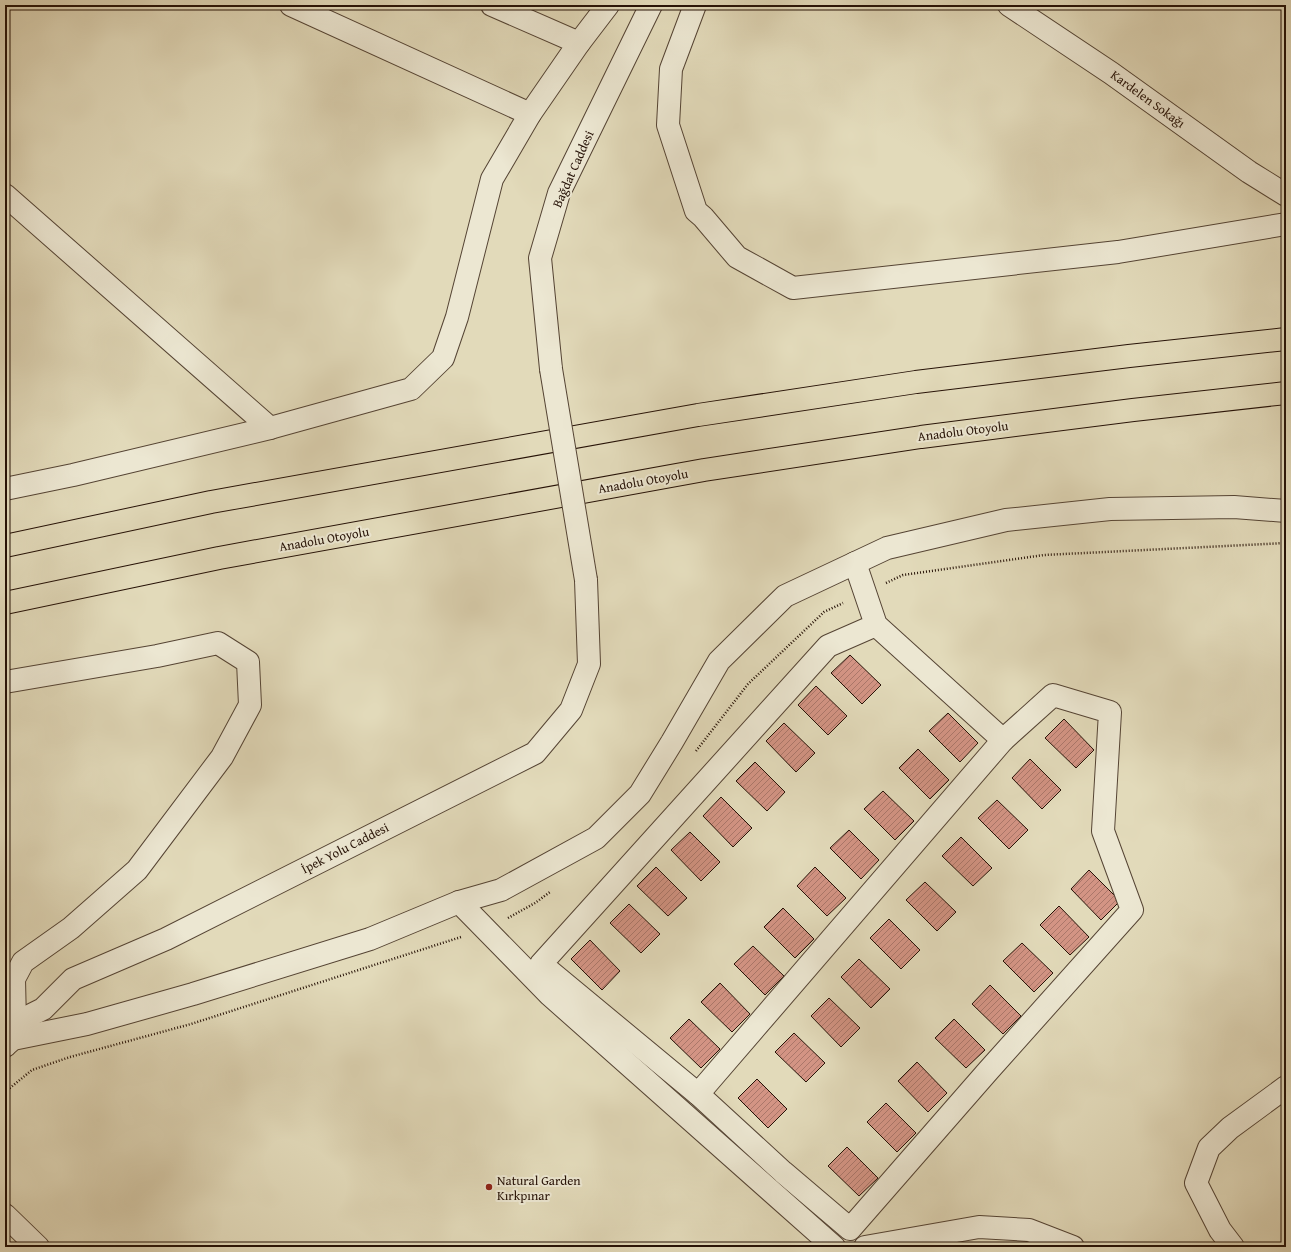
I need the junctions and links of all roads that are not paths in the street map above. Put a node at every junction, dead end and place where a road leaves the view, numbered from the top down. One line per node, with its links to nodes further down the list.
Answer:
1 (291, 5): 8 (street)
2 (492, 5): 7 (street)
3 (608, 5): 7 (street)
4 (651, 5): 19 (street, Bağdat Caddesi, bridge)
5 (695, 5): 11 (street)
6 (1009, 5): 10 (street, Kardelen Sokağı)
7 (579, 43): 8 (street)
8 (530, 114): 14 (street)
9 (5, 195): 14 (street)
10 (1286, 195)
11 (1286, 224)
12 (1286, 339): 17 (highway)
13 (1286, 394): 20 (highway, Anadolu Otoyolu)
14 (270, 428): 15 (street)
15 (5, 489)
16 (1286, 511): 18 (street)
17 (5, 546)
18 (855, 563): 21 (street); 24 (street)
19 (586, 580): 25 (street, İpek Yolu Caddesi)
20 (5, 603)
21 (876, 625): 23 (street); 28 (street)
22 (5, 682): 25 (street)
23 (1003, 740): 28 (street); 28 (street)
24 (459, 902): 26 (street); 31 (street)
25 (15, 1023): 26 (street)
26 (6, 1046)
27 (1286, 1087): 34 (street)
28 (698, 1094)
29 (5, 1215): 30 (street)
30 (38, 1247)
31 (834, 1247)
32 (865, 1247): 33 (street)
33 (1073, 1247)
34 (1233, 1247)

